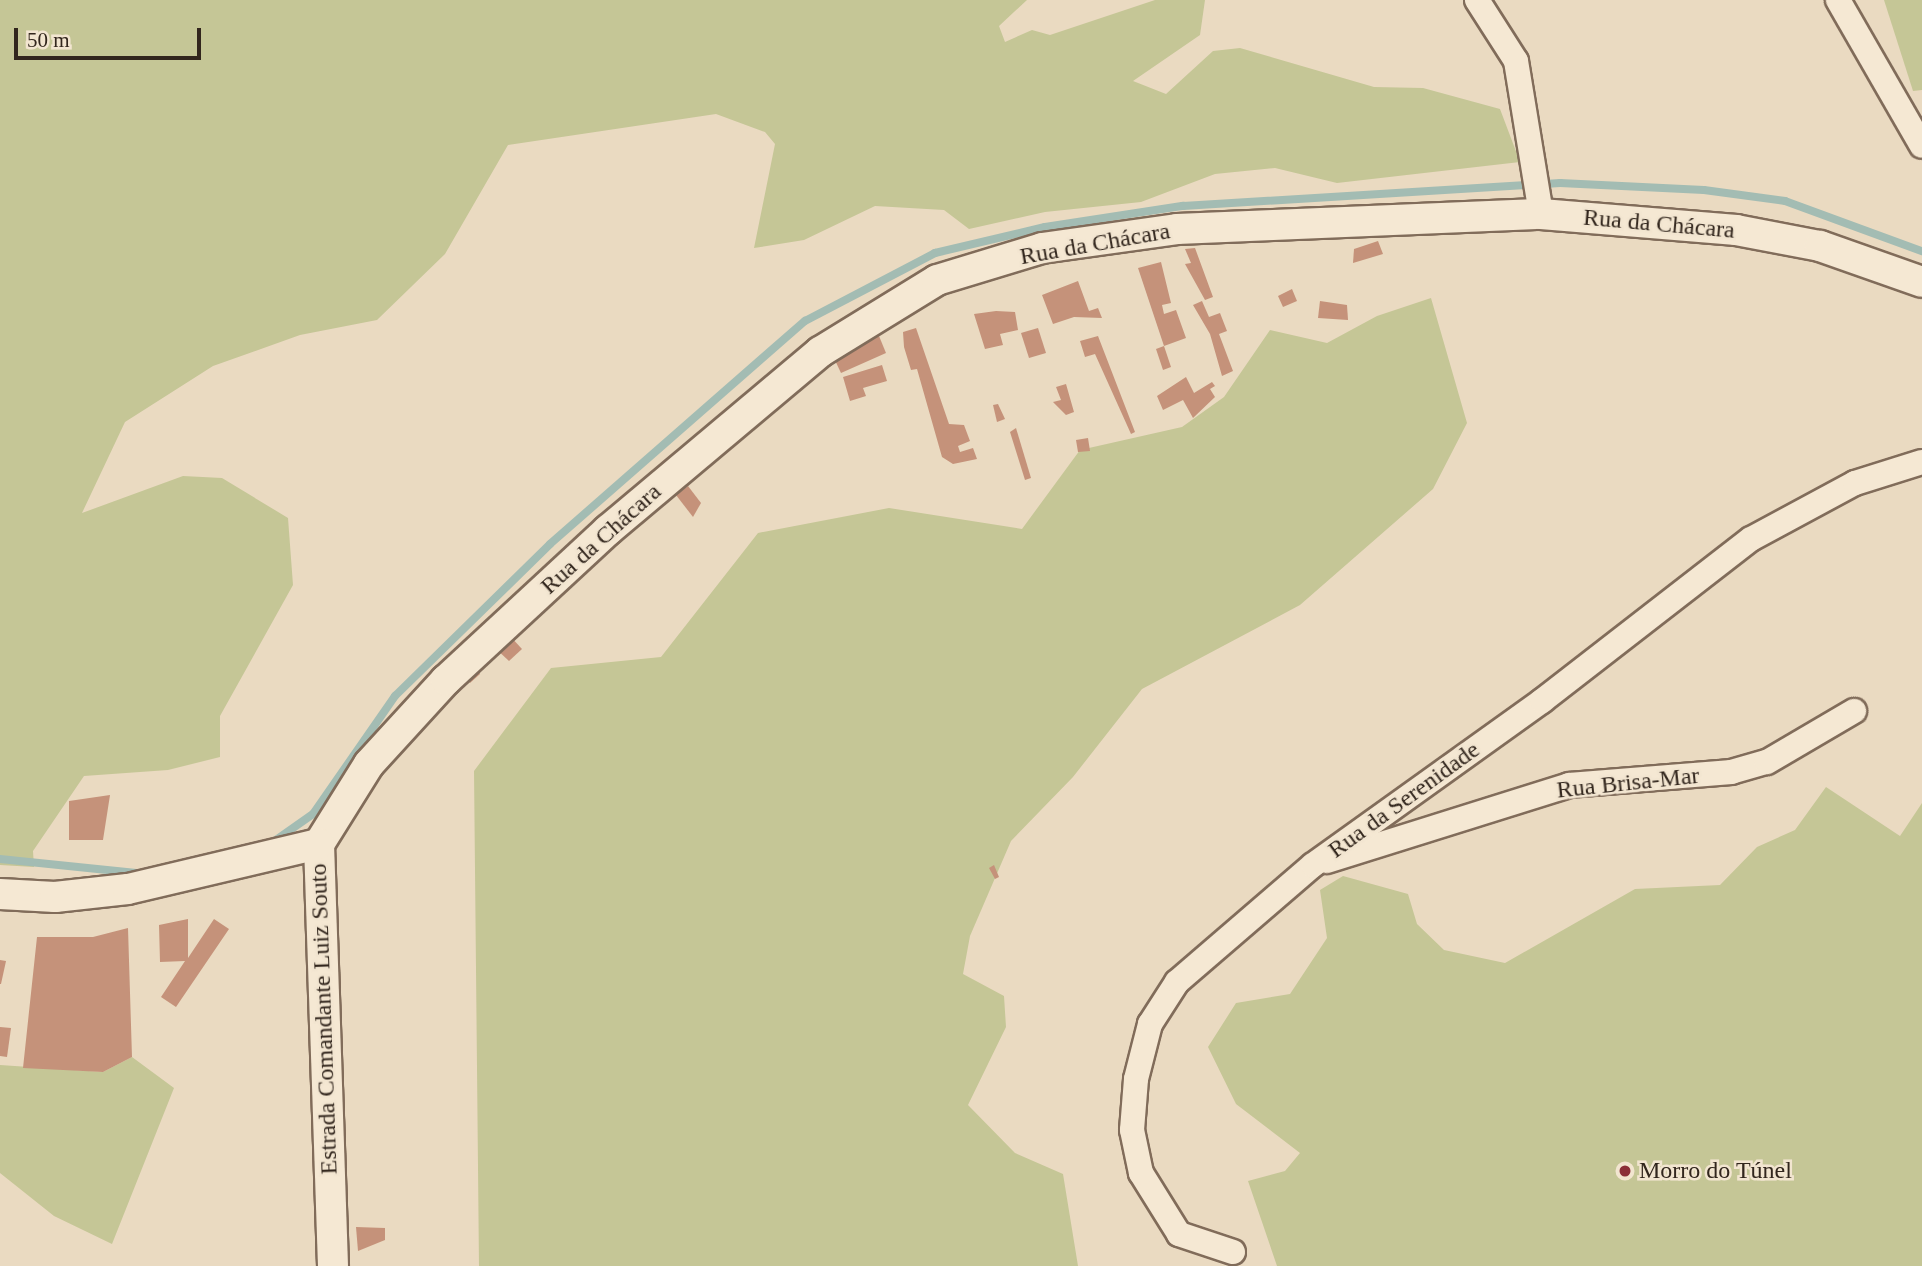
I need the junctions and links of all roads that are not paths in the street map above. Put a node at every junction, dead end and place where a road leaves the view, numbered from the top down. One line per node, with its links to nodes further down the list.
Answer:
1 (1477, 0): 4 (street)
2 (1838, 0): 3 (street)
3 (1922, 145)
4 (1541, 214): 5 (street, Rua da Chácara); 8 (street, Rua da Chácara)
5 (1922, 282)
6 (1922, 462): 9 (street, Rua da Serenidade)
7 (1854, 711): 9 (street, Rua Brisa-Mar)
8 (319, 844): 10 (street, Estrada Comandante Luiz Souto); 12 (street, Estrada Comandante Luiz Souto)
9 (1313, 864): 11 (street, Rua da Serenidade)
10 (0, 894)
11 (1233, 1252)
12 (333, 1266)

